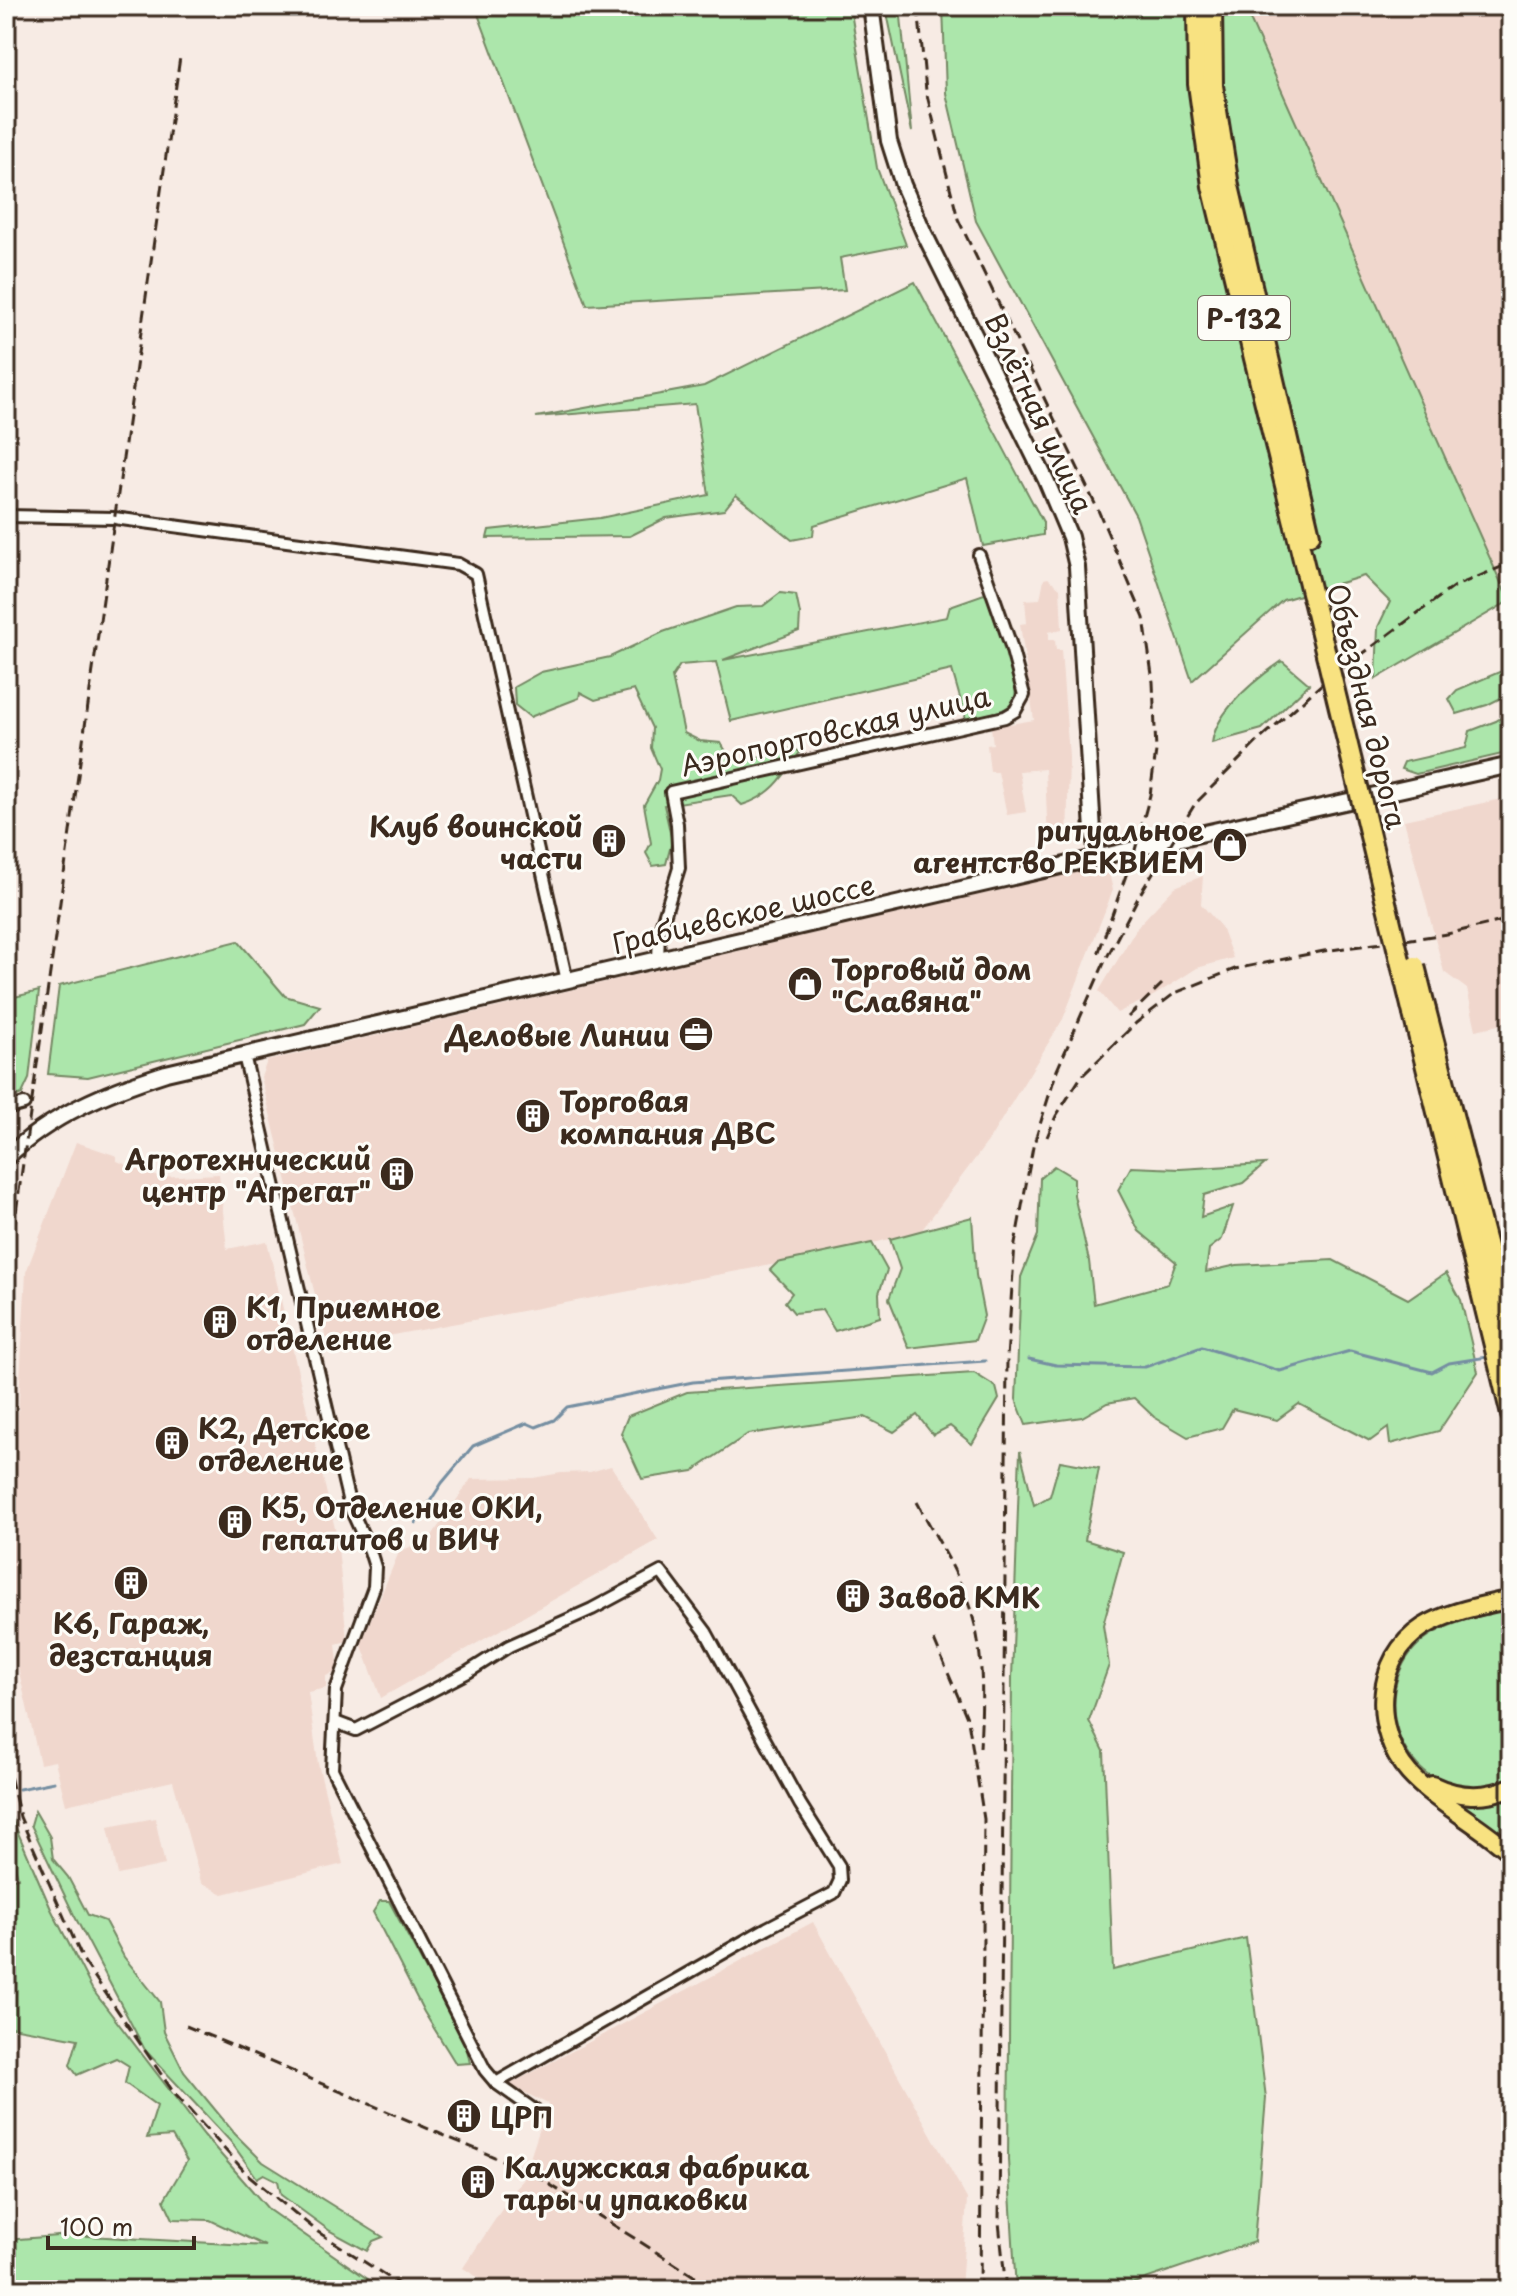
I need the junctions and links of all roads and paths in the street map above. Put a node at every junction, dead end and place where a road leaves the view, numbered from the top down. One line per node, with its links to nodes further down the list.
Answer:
1 (871, 6): 8 (main road, Взлётная улица)
2 (1197, 6): 6 (highway, Объездная дорога / Р-132)
3 (1212, 6): 6 (highway, Объездная дорога / Р-132)
4 (6, 516): 10 (street)
5 (979, 555): 9 (street, Аэропортовская улица)
6 (1325, 624): 11 (highway, Объездная дорога / Р-132, bridge)
7 (1511, 765): 8 (main road, Грабцевское шоссе)
8 (1098, 858): 9 (main road, Грабцевское шоссе)
9 (658, 960): 10 (main road, Грабцевское шоссе)
10 (567, 981): 12 (main road, Грабцевское шоссе)
11 (1420, 1012): 16 (highway, Объездная дорога / Р-132); 19 (highway, Объездная дорога / Р-132)
12 (244, 1055): 15 (main road, Грабцевское шоссе); 21 (street)
13 (24, 1104): 14 (street)
14 (6, 1109)
15 (6, 1158)
16 (1498, 1289): 17 (main road); 18 (highway, Объездная дорога / Р-132)
17 (1511, 1316)
18 (1511, 1340)
19 (1511, 1415)
20 (1510, 1599): 22 (main road)
21 (335, 1722): 25 (street); 25 (street)
22 (1411, 1775): 23 (main road); 24 (main road)
23 (1511, 1787)
24 (1511, 1853)
25 (496, 2083): 26 (street)
26 (537, 2112)

